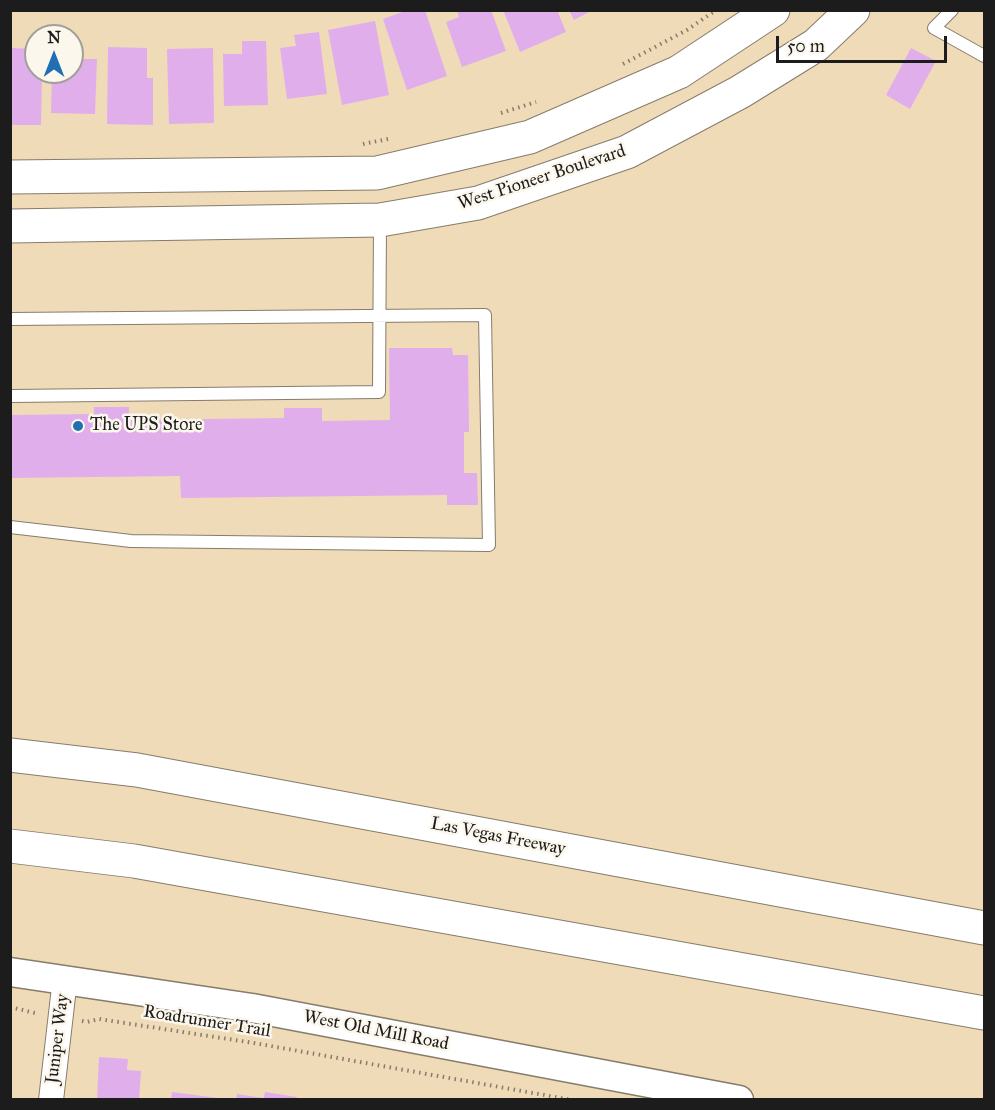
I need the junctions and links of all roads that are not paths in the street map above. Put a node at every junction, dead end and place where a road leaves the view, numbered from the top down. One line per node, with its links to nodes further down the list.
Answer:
1 (773, 10): 5 (main road)
2 (853, 10): 6 (main road, West Pioneer Boulevard)
3 (952, 10): 4 (lane)
4 (984, 56)
5 (10, 177)
6 (380, 220): 7 (main road, West Pioneer Boulevard); 8 (lane)
7 (10, 226)
8 (379, 316): 9 (lane); 10 (lane); 11 (lane)
9 (10, 319)
10 (10, 396)
11 (10, 527)
12 (10, 755): 14 (main road, Las Vegas Freeway)
13 (10, 846): 17 (main road)
14 (984, 928)
15 (10, 972): 16 (street, West Old Mill Road)
16 (65, 979): 18 (street, Juniper Way); 19 (street, West Old Mill Road)
17 (984, 1012)
18 (51, 1100)
19 (739, 1100)

